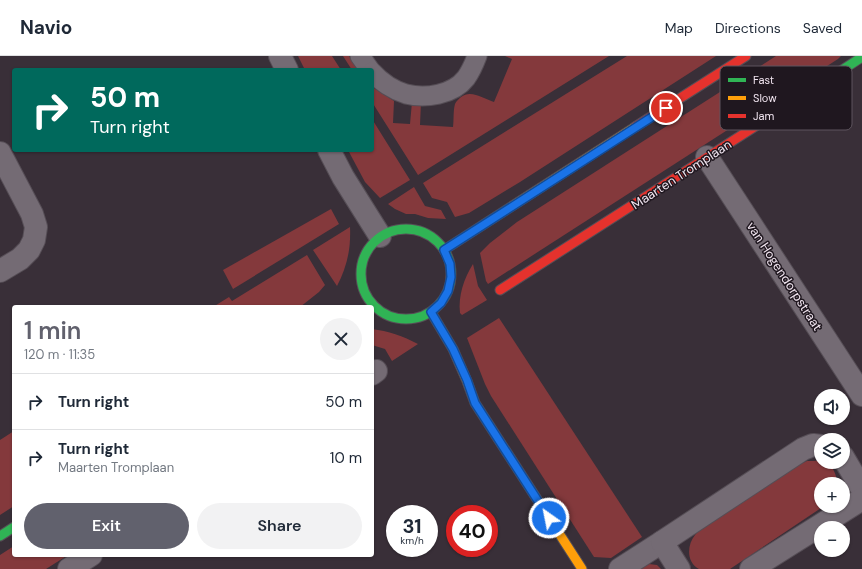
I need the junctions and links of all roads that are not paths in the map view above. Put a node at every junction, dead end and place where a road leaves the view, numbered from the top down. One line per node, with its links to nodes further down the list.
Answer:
1 (280, 56): 8 (street)
2 (360, 56): 9 (lane)
3 (477, 56): 11 (lane)
4 (746, 56): 6 (street)
5 (862, 57): 7 (street, Maarten Tromplaan)
6 (730, 66)
7 (848, 66)
8 (286, 68)
9 (369, 68)
10 (720, 73): 17 (street)
11 (374, 74)
12 (750, 130): 15 (street, Maarten Tromplaan)
13 (330, 152): 16 (street)
14 (0, 153): 18 (street)
15 (707, 158): 19 (street, Maarten Tromplaan); 23 (street, van Hogendorpstraat)
16 (380, 236): 17 (street); 20 (street)
17 (444, 250): 22 (street)
18 (0, 271)
19 (500, 290)
20 (370, 305)
21 (374, 308): 22 (street)
22 (431, 312): 33 (street)
23 (862, 395)
24 (814, 445): 30 (street)
25 (850, 469): 26 (street)
26 (862, 489)
27 (862, 499): 36 (street)
28 (12, 528): 29 (street)
29 (0, 536)
30 (662, 542): 34 (street); 35 (street)
31 (88, 557): 32 (street)
32 (69, 569)
33 (582, 569)
34 (620, 569)
35 (679, 569)
36 (752, 569)

